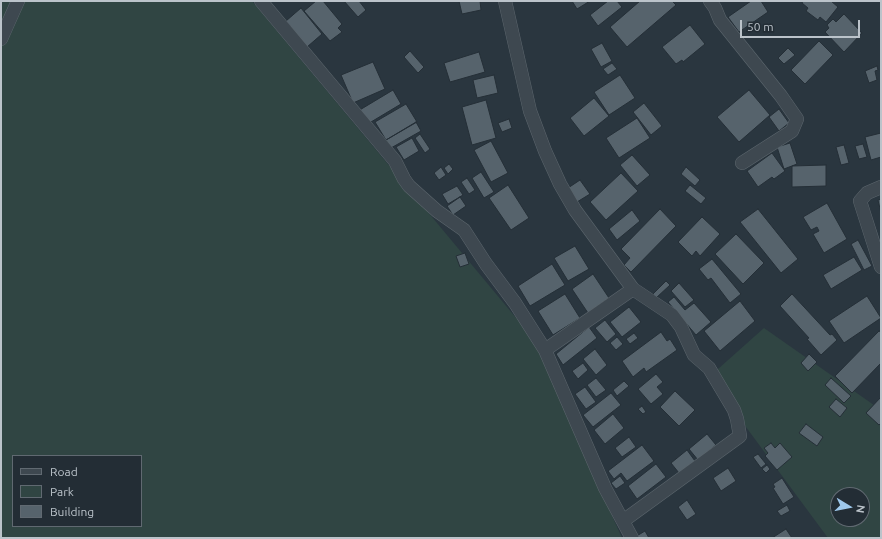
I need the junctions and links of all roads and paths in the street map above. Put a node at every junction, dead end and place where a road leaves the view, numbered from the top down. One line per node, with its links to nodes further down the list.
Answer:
1 (18, 1): 5 (street)
2 (505, 1): 9 (street)
3 (710, 1): 6 (street)
4 (266, 2): 10 (street)
5 (1, 38)
6 (742, 163)
7 (881, 187): 8 (street)
8 (881, 267)
9 (633, 289): 10 (street); 11 (street)
10 (545, 350): 11 (street)
11 (623, 522): 12 (street)
12 (632, 538)

